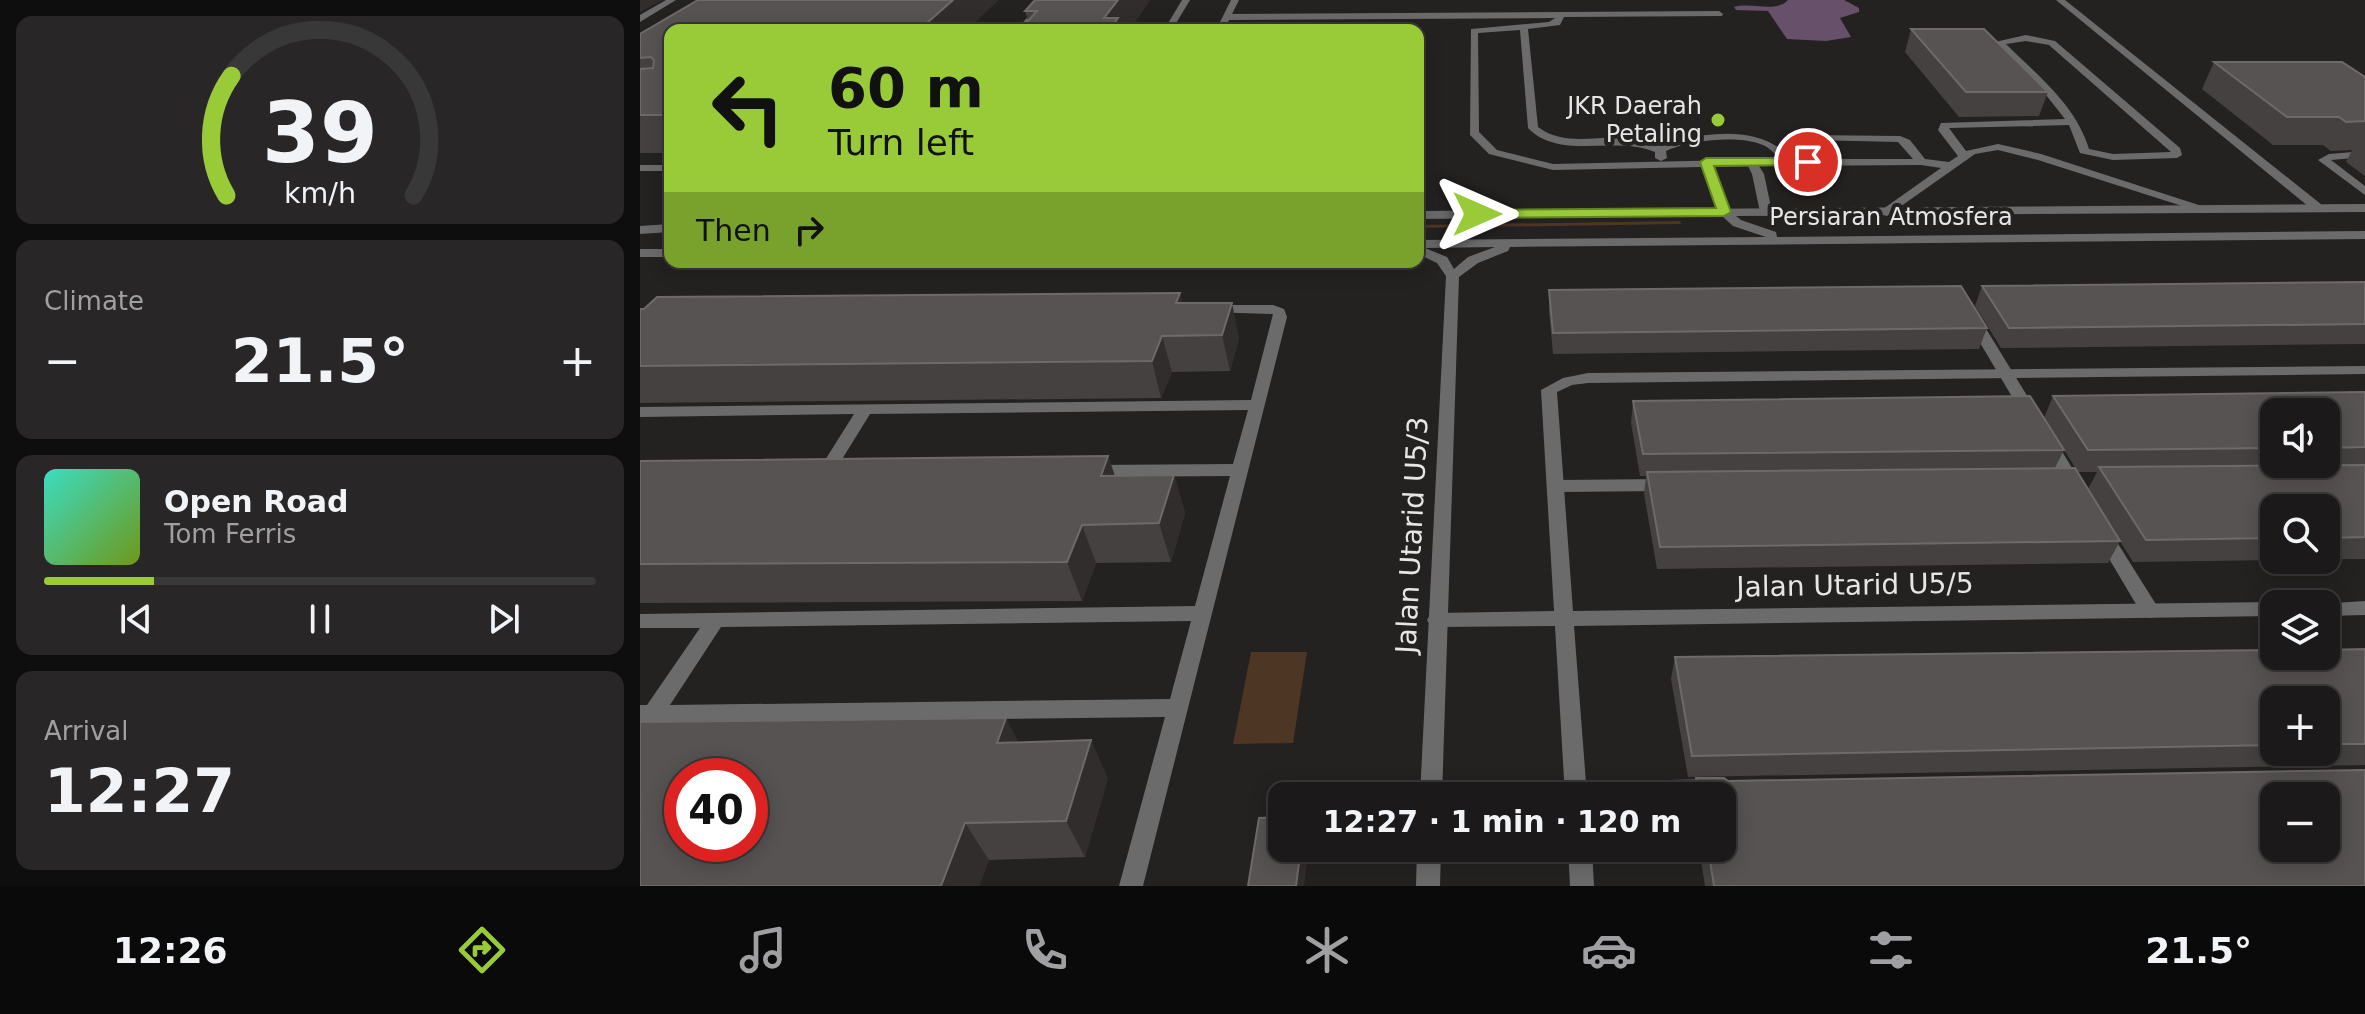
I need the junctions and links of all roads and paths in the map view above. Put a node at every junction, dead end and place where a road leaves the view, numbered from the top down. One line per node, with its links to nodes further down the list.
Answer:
1 (672, 0): 13 (street)
2 (1047, 0): 14 (street)
3 (1186, 0): 15 (street)
4 (1235, 0): 12 (street)
5 (1606, 0): 8 (street)
6 (1679, 0): 9 (street)
7 (2060, 0): 34 (street)
8 (1608, 14): 9 (street); 11 (street)
9 (1685, 14): 10 (street)
10 (1719, 14)
11 (1561, 15): 12 (street); 17 (street)
12 (1227, 17): 16 (street)
13 (640, 19)
14 (1025, 24)
15 (1172, 24)
16 (1223, 24)
17 (1524, 28): 19 (street); 28 (street)
18 (2073, 122): 20 (street); 20 (street); 22 (street)
19 (1660, 150): 25 (street); 28 (street)
20 (2084, 151): 30 (street)
21 (2365, 154): 33 (street)
22 (1965, 157): 29 (street); 30 (street)
23 (1706, 162): 24 (street); 28 (street); 37 (street)
24 (1751, 162): 25 (street); 38 (street)
25 (1789, 162): 26 (street)
26 (1808, 162): 27 (street); 27 (street)
27 (1921, 162): 29 (street)
28 (1661, 163)
29 (1953, 166): 39 (street)
30 (2067, 166): 36 (street)
31 (640, 168): 32 (street)
32 (664, 168)
33 (2365, 192)
34 (2318, 208): 35 (street, Persiaran Atmosfera); 36 (street, Persiaran Atmosfera)
35 (2365, 208)
36 (2205, 209): 39 (street, Persiaran Atmosfera)
37 (1724, 212): 38 (street, Persiaran Atmosfera); 40 (street, Persiaran Atmosfera); 44 (street)
38 (1766, 212): 39 (street, Persiaran Atmosfera); 44 (street)
39 (1887, 212)
40 (1424, 215)
41 (640, 222): 42 (street)
42 (664, 224)
43 (664, 226): 45 (street)
44 (1749, 227): 47 (street); 48 (street)
45 (640, 230)
46 (2365, 235): 48 (street, Persiaran Atmosfera)
47 (1727, 240): 48 (street, Persiaran Atmosfera); 49 (street, Persiaran Atmosfera)
48 (1784, 240)
49 (1525, 243): 50 (street, Persiaran Atmosfera); 54 (street)
50 (1424, 247)
51 (1424, 250): 54 (street)
52 (640, 253): 53 (street)
53 (664, 253)
54 (1453, 276): 74 (street, Jalan Utarid U5/3)
55 (1965, 307): 58 (street)
56 (1190, 310): 59 (street)
57 (2365, 370): 58 (street)
58 (2005, 372): 66 (street); 70 (street)
59 (1257, 405): 60 (street); 62 (street)
60 (865, 410): 61 (street); 64 (street)
61 (640, 412)
62 (1240, 470): 63 (street); 71 (street)
63 (1080, 471)
64 (825, 473)
65 (1682, 484): 66 (street)
66 (1558, 486): 72 (street)
67 (2365, 608): 69 (street)
68 (2260, 609): 70 (street, Jalan Utarid U5/5)
69 (2340, 609)
70 (2150, 611): 72 (street, Jalan Utarid U5/5)
71 (1203, 613): 73 (street); 76 (street)
72 (1564, 616): 74 (street, Jalan Utarid U5/5); 79 (street)
73 (716, 620): 75 (street); 77 (street)
74 (1437, 620): 78 (street, Jalan Utarid U5/3)
75 (640, 621)
76 (1178, 708): 77 (street); 82 (street)
77 (646, 714)
78 (1431, 782)
79 (1575, 782)
80 (1429, 862): 83 (street)
81 (1581, 862): 84 (street)
82 (1131, 886)
83 (1428, 886)
84 (1582, 886)

